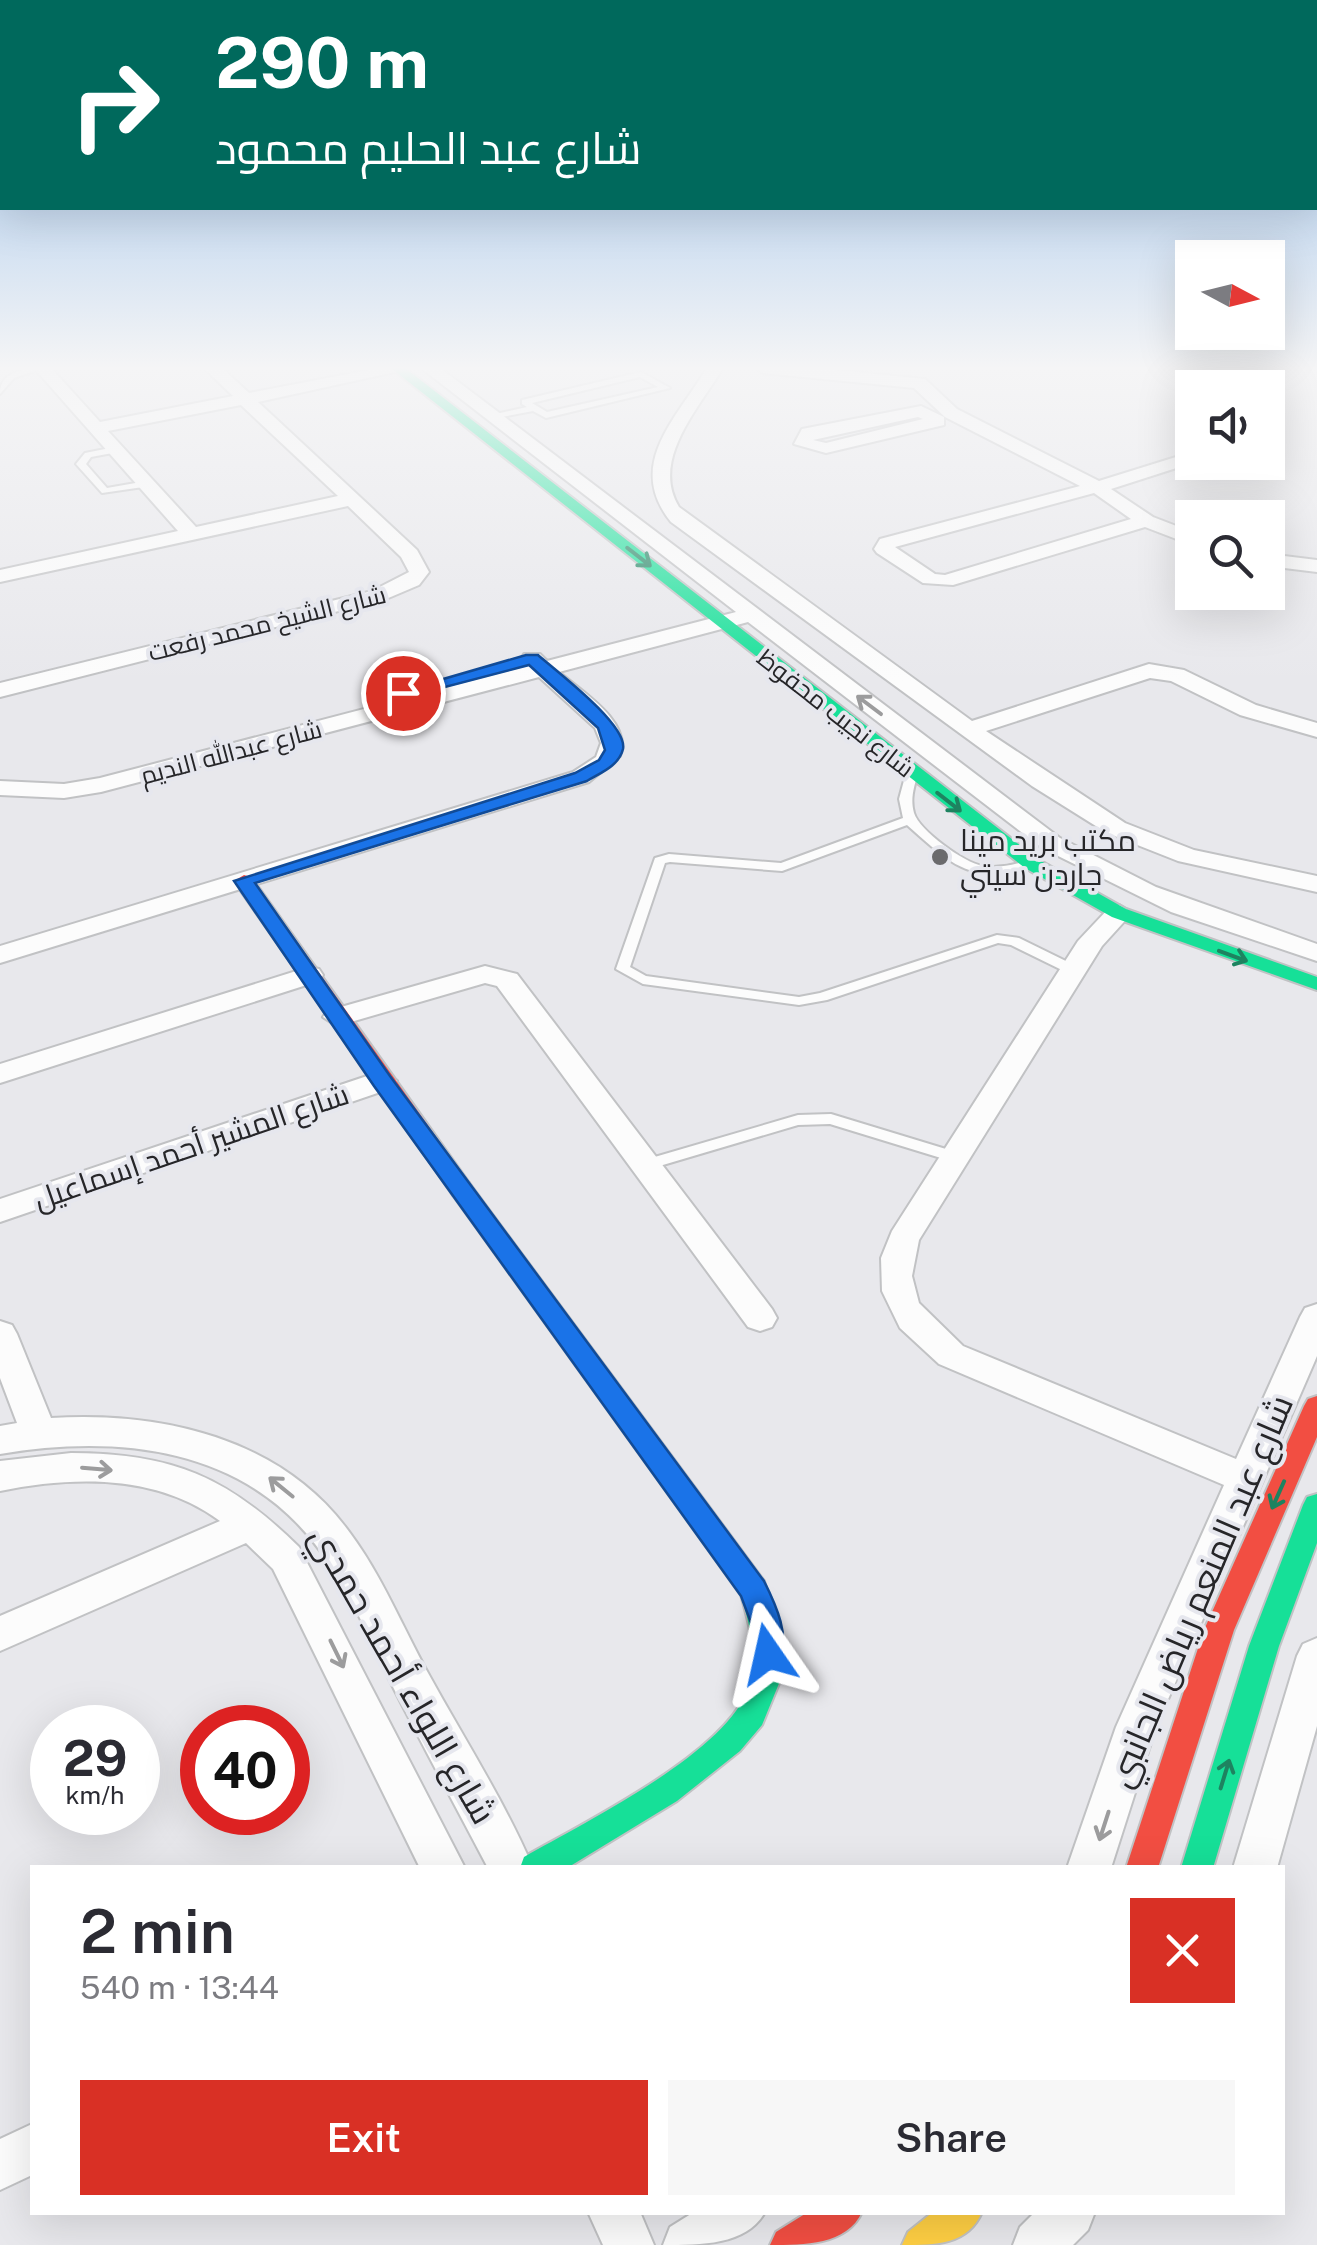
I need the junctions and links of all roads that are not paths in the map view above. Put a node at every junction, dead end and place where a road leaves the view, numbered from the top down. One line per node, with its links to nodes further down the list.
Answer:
1 (89, 473): 9 (lane)
2 (136, 473): 9 (street)
3 (325, 473): 11 (street, شارع الشيخ محمد رفعت)
4 (540, 473): 18 (street, شارع نجيب محفوظ, one-way to 18)
5 (560, 473): 18 (street, شارع نجيب محفوظ)
6 (657, 473): 21 (street)
7 (1068, 473): 10 (street)
8 (1140, 473): 10 (street)
9 (146, 484): 14 (street)
10 (1096, 486): 12 (street); 12 (street)
11 (352, 498): 14 (street); 20 (street, شارع الشيخ محمد رفعت)
12 (1146, 521): 13 (street)
13 (1175, 532)
14 (191, 534): 17 (street)
15 (1285, 562): 16 (street)
16 (1317, 566)
17 (0, 576)
18 (729, 613): 19 (street, شارع عبدالله النديم); 24 (street, شارع نجيب محفوظ); 31 (street, شارع نجيب محفوظ, one-way to 18)
19 (538, 664): 23 (street, شارع عبدالله النديم); 25 (street, شارع عبدالله النديم); 28 (street)
20 (0, 690)
21 (972, 728): 22 (street); 29 (street)
22 (1317, 730)
23 (0, 767)
24 (912, 772): 26 (lane); 27 (street, شارع نجيب محفوظ, one-way to 27)
25 (0, 788)
26 (909, 820): 27 (lane); 33 (lane)
27 (1032, 864): 30 (street, شارع نجيب محفوظ)
28 (244, 881): 32 (street); 34 (street)
29 (1317, 884)
30 (1119, 913): 33 (street); 35 (street, شارع نجيب محفوظ, one-way to 35)
31 (1317, 953)
32 (0, 956)
33 (1073, 970): 39 (street)
34 (309, 974): 36 (street); 37 (street)
35 (1317, 984)
36 (338, 1017): 38 (street); 40 (street)
37 (0, 1074)
38 (382, 1081): 41 (street, شارع المشير أحمد إسماعيل); 56 (street)
39 (954, 1157): 40 (lane); 49 (street)
40 (646, 1165): 43 (street)
41 (0, 1211)
42 (1317, 1317): 49 (street, شارع عبد المنعم رياض الجانبي)
43 (760, 1318)
44 (0, 1334): 46 (street)
45 (1317, 1406): 58 (street, one-way to 58)
46 (38, 1431): 47 (street, شارع اللواء أحمد حمدي); 55 (street, شارع اللواء أحمد حمدي, one-way to 46)
47 (0, 1440)
48 (0, 1476): 51 (street, شارع اللواء أحمد حمدي, one-way to 51)
49 (1245, 1478): 57 (street, شارع عبد المنعم رياض الجانبي, one-way to 57)
50 (1317, 1505): 59 (street, one-way to 50)
51 (252, 1524): 52 (street); 54 (street, شارع اللواء أحمد حمدي, one-way to 54)
52 (0, 1634)
53 (1317, 1656): 60 (street)
54 (441, 1865)
55 (508, 1865)
56 (541, 1865)
57 (1090, 1865)
58 (1143, 1865)
59 (1198, 1865)
60 (1256, 1865)
61 (30, 2149): 62 (street)
62 (0, 2166)
63 (614, 2215): 67 (street)
64 (839, 2215): 68 (street)
65 (960, 2215): 69 (street)
66 (1067, 2215): 70 (street)
67 (629, 2245)
68 (789, 2245)
69 (921, 2245)
70 (1038, 2245)

